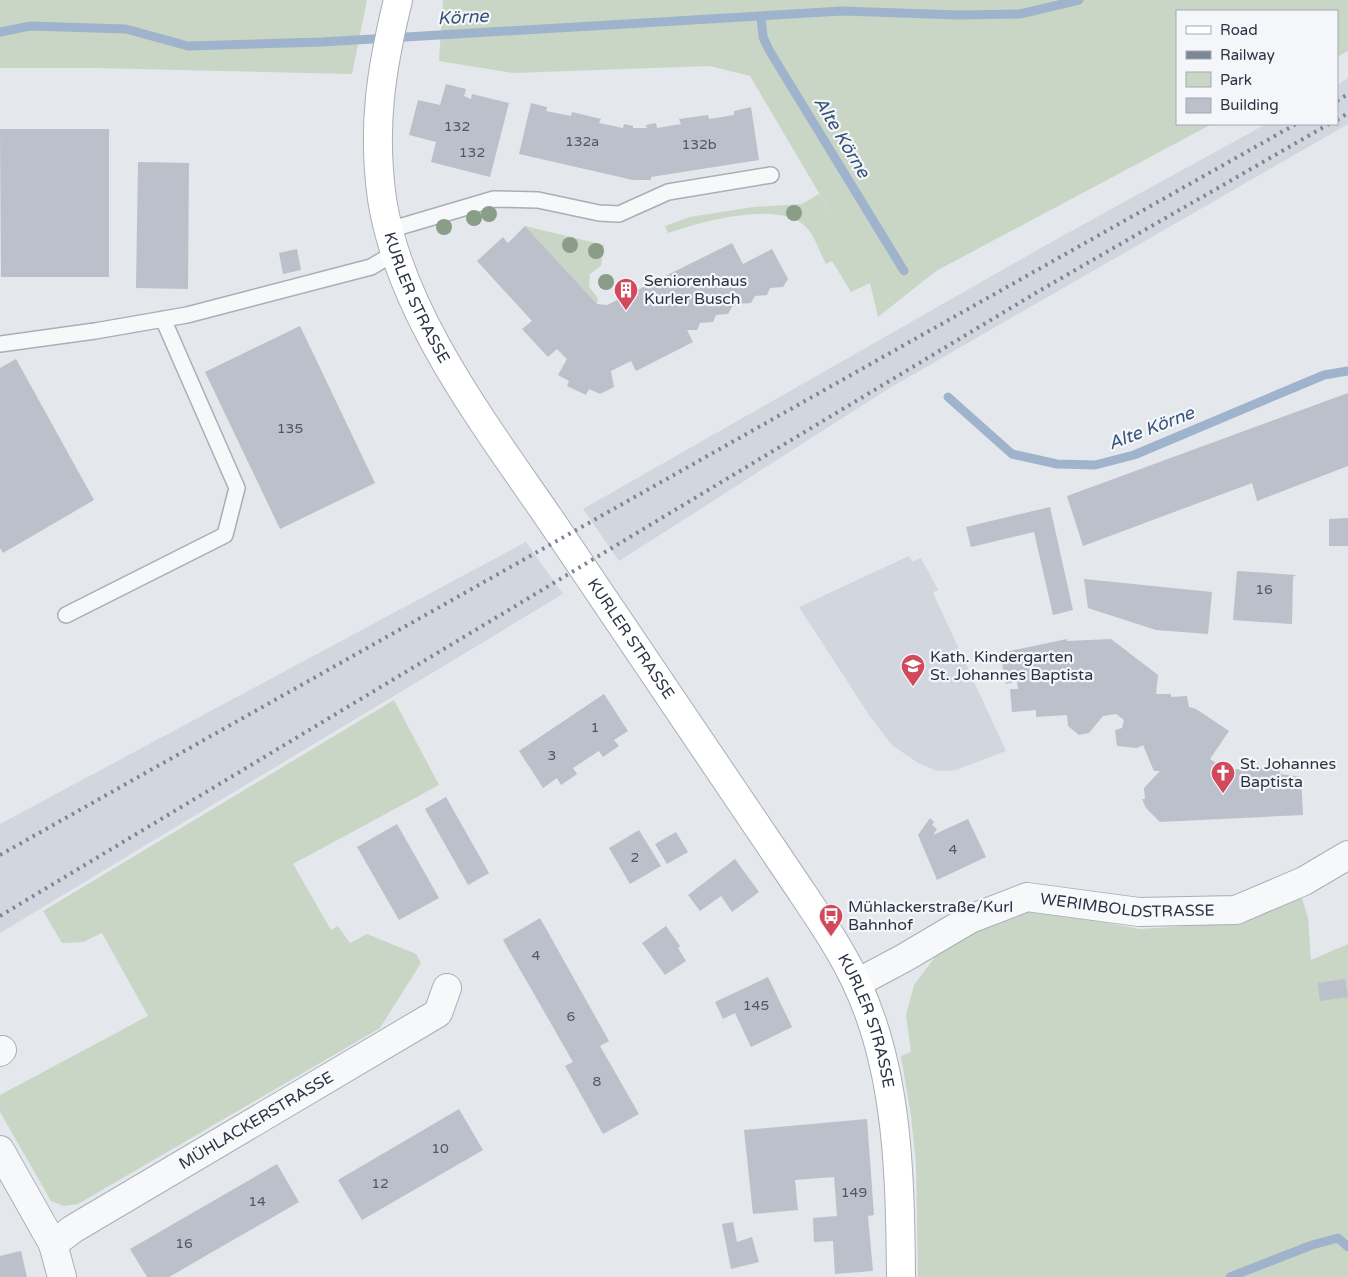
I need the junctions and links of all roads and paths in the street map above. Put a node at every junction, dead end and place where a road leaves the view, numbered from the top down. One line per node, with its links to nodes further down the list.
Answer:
1 (398, 0): 3 (main road, KURLER STRASSE)
2 (771, 174): 3 (lane)
3 (393, 241): 4 (lane); 8 (main road, KURLER STRASSE)
4 (164, 319): 5 (lane); 6 (lane)
5 (0, 344)
6 (66, 615)
7 (1348, 855): 8 (street, WERIMBOLDSTRASSE)
8 (857, 983): 13 (main road, KURLER STRASSE)
9 (447, 988): 11 (street, MÜHLACKERSTRASSE)
10 (0, 1150): 11 (street)
11 (53, 1244): 12 (street)
12 (62, 1277)
13 (901, 1277)

